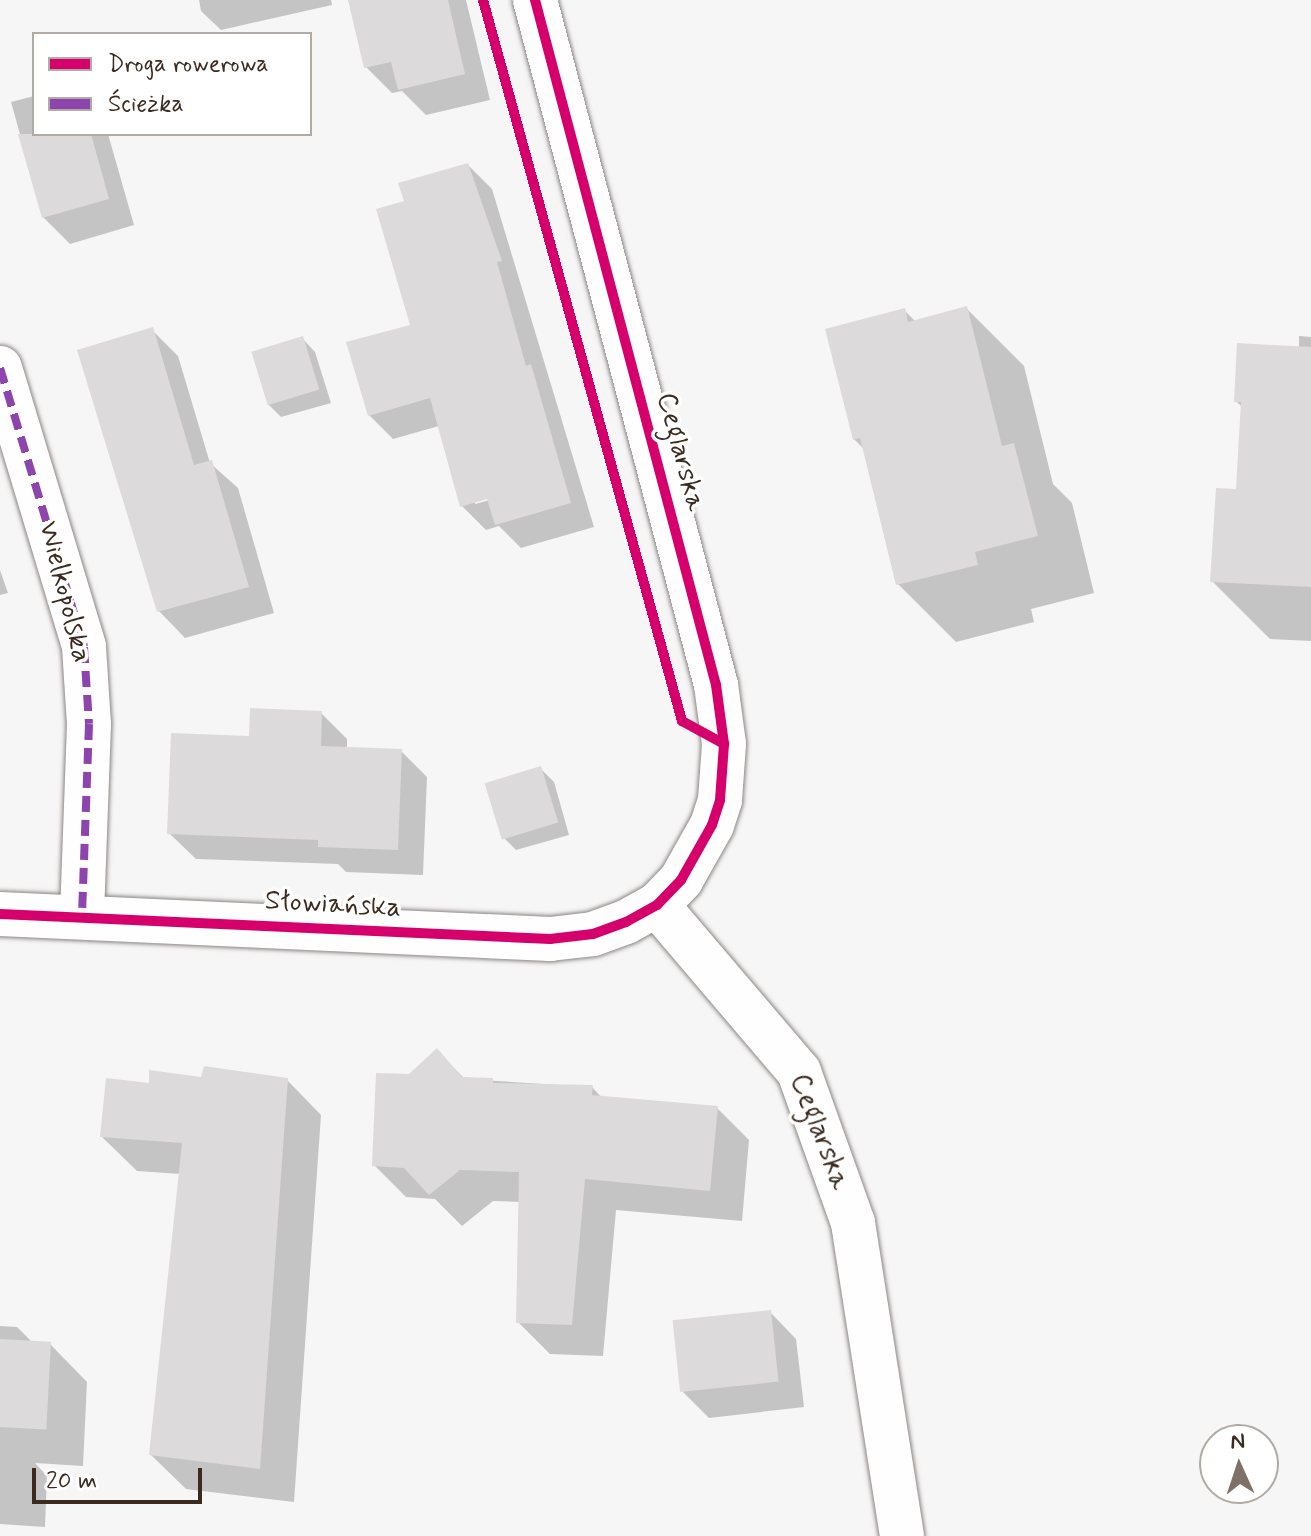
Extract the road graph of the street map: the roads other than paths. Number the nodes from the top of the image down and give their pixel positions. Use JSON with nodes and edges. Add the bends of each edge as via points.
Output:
{"nodes":[{"id":1,"x":535,"y":0,"type":"edge"},
{"id":2,"x":0,"y":368,"type":"edge"},
{"id":3,"x":657,"y":905,"type":"junction"},
{"id":4,"x":0,"y":914,"type":"edge"},
{"id":5,"x":82,"y":917,"type":"junction"},
{"id":6,"x":902,"y":1536,"type":"edge"}],
"edges":[{"from":1,"to":3,"type":"street","name":"Ceglarska","via":[[688,579],[722,730],[720,800],[712,825],[681,880]]},
{"from":2,"to":5,"type":"street","name":"Wielkopolska","via":[[84,647],[89,724]]},
{"from":3,"to":5,"type":"street","name":"Słowiańska","via":[[593,934],[550,939]]},
{"from":3,"to":6,"type":"street","name":"Ceglarska","via":[[804,1084],[853,1223]]},
{"from":4,"to":5,"type":"street","name":"Słowiańska"}]}
